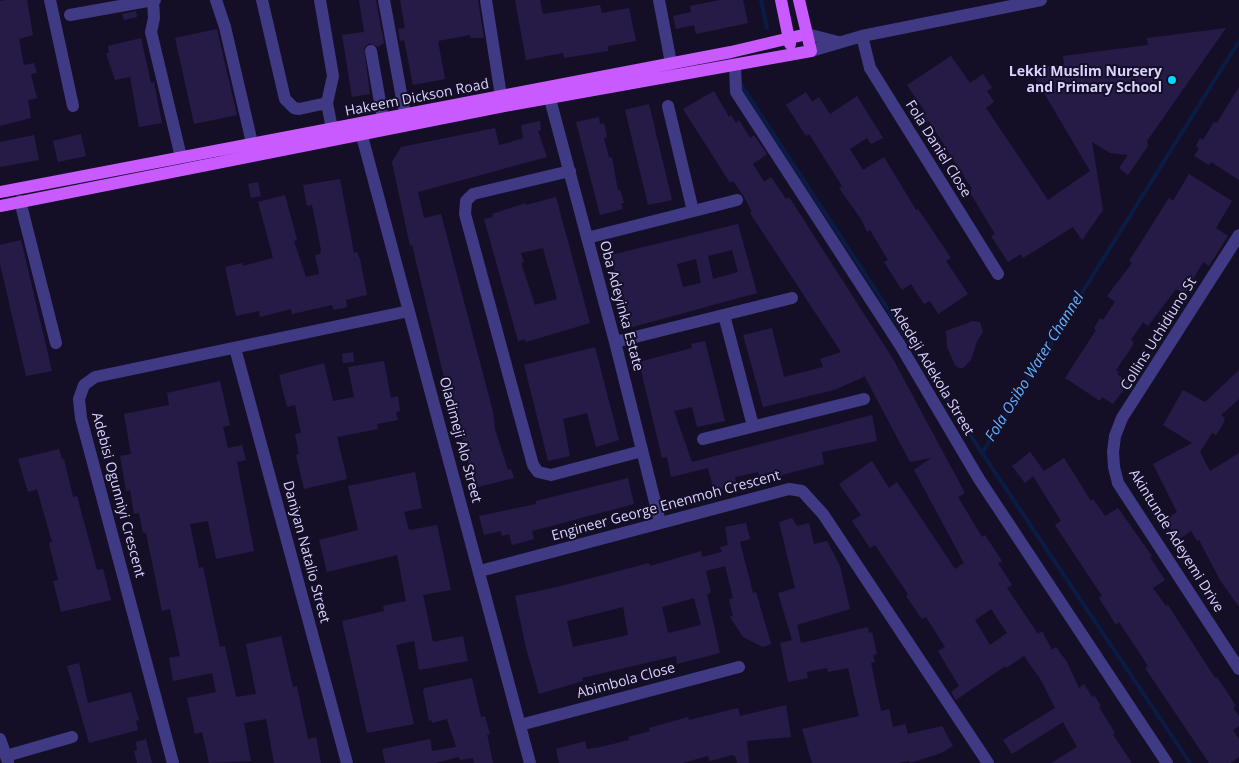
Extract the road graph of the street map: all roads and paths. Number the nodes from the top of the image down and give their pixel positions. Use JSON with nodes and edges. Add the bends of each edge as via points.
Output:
{"nodes":[{"id":1,"x":50,"y":0,"type":"edge"},
{"id":2,"x":154,"y":0,"type":"edge"},
{"id":3,"x":216,"y":0,"type":"edge"},
{"id":4,"x":262,"y":0,"type":"edge"},
{"id":5,"x":320,"y":0,"type":"edge"},
{"id":6,"x":384,"y":0,"type":"edge"},
{"id":7,"x":486,"y":0,"type":"edge"},
{"id":8,"x":659,"y":0,"type":"edge"},
{"id":9,"x":782,"y":0,"type":"edge"},
{"id":10,"x":799,"y":0,"type":"edge"},
{"id":11,"x":1041,"y":0,"type":"edge"},
{"id":12,"x":70,"y":15,"type":"dead end"},
{"id":13,"x":807,"y":34,"type":"junction"},
{"id":14,"x":862,"y":36,"type":"junction"},
{"id":15,"x":789,"y":38,"type":"junction"},
{"id":16,"x":838,"y":42,"type":"junction"},
{"id":17,"x":371,"y":51,"type":"dead end"},
{"id":18,"x":810,"y":51,"type":"junction"},
{"id":19,"x":792,"y":55,"type":"junction"},
{"id":20,"x":671,"y":63,"type":"junction"},
{"id":21,"x":735,"y":65,"type":"junction"},
{"id":22,"x":501,"y":96,"type":"junction"},
{"id":23,"x":550,"y":99,"type":"junction"},
{"id":24,"x":327,"y":103,"type":"junction"},
{"id":25,"x":73,"y":106,"type":"dead end"},
{"id":26,"x":668,"y":106,"type":"dead end"},
{"id":27,"x":405,"y":116,"type":"junction"},
{"id":28,"x":383,"y":119,"type":"junction"},
{"id":29,"x":332,"y":129,"type":"junction"},
{"id":30,"x":360,"y":129,"type":"junction"},
{"id":31,"x":252,"y":143,"type":"junction"},
{"id":32,"x":180,"y":157,"type":"junction"},
{"id":33,"x":570,"y":171,"type":"junction"},
{"id":34,"x":42,"y":190,"type":"junction"},
{"id":35,"x":0,"y":192,"type":"edge"},
{"id":36,"x":737,"y":200,"type":"dead end"},
{"id":37,"x":20,"y":201,"type":"junction"},
{"id":38,"x":0,"y":206,"type":"edge"},
{"id":39,"x":693,"y":211,"type":"junction"},
{"id":40,"x":1239,"y":235,"type":"edge"},
{"id":41,"x":587,"y":238,"type":"junction"},
{"id":42,"x":998,"y":274,"type":"dead end"},
{"id":43,"x":792,"y":298,"type":"dead end"},
{"id":44,"x":409,"y":311,"type":"junction"},
{"id":45,"x":724,"y":315,"type":"junction"},
{"id":46,"x":615,"y":342,"type":"junction"},
{"id":47,"x":56,"y":343,"type":"dead end"},
{"id":48,"x":235,"y":348,"type":"junction"},
{"id":49,"x":864,"y":399,"type":"dead end"},
{"id":50,"x":753,"y":426,"type":"junction"},
{"id":51,"x":703,"y":439,"type":"dead end"},
{"id":52,"x":642,"y":451,"type":"junction"},
{"id":53,"x":1112,"y":452,"type":"joint"},
{"id":54,"x":660,"y":522,"type":"junction"},
{"id":55,"x":480,"y":571,"type":"junction"},
{"id":56,"x":1239,"y":644,"type":"edge"},
{"id":57,"x":1227,"y":651,"type":"junction"},
{"id":58,"x":739,"y":667,"type":"dead end"},
{"id":59,"x":1239,"y":669,"type":"edge"},
{"id":60,"x":520,"y":724,"type":"junction"},
{"id":61,"x":72,"y":737,"type":"dead end"},
{"id":62,"x":0,"y":739,"type":"edge"},
{"id":63,"x":7,"y":760,"type":"edge"},
{"id":64,"x":173,"y":763,"type":"edge"},
{"id":65,"x":348,"y":763,"type":"edge"},
{"id":66,"x":530,"y":763,"type":"edge"},
{"id":67,"x":988,"y":763,"type":"edge"},
{"id":68,"x":1167,"y":763,"type":"edge"}],
"edges":[{"from":1,"to":25,"type":"street"},
{"from":2,"to":12,"type":"street"},
{"from":2,"to":32,"type":"street","via":[[152,32]]},
{"from":3,"to":31,"type":"street"},
{"from":4,"to":24,"type":"street","via":[[285,99],[294,108]]},
{"from":5,"to":24,"type":"street","via":[[333,76]]},
{"from":6,"to":27,"type":"street"},
{"from":7,"to":22,"type":"street"},
{"from":8,"to":20,"type":"street"},
{"from":9,"to":15,"type":"main road"},
{"from":10,"to":13,"type":"main road"},
{"from":11,"to":14,"type":"street","name":"Hakeem Dickson Road"},
{"from":13,"to":15,"type":"main road","name":"Hakeem Dickson Road"},
{"from":13,"to":16,"type":"street","name":"Hakeem Dickson Road"},
{"from":13,"to":18,"type":"main road"},
{"from":14,"to":16,"type":"street","name":"Hakeem Dickson Road"},
{"from":14,"to":42,"type":"street","name":"Fola Daniel Close","via":[[870,68]]},
{"from":15,"to":19,"type":"main road"},
{"from":15,"to":20,"type":"main road","name":"Hakeem Dickson Road"},
{"from":16,"to":18,"type":"street","name":"Hakeem Dickson Road"},
{"from":17,"to":28,"type":"street"},
{"from":18,"to":19,"type":"main road","name":"Hakeem Dickson Road"},
{"from":19,"to":21,"type":"main road","name":"Hakeem Dickson Road"},
{"from":20,"to":22,"type":"main road","name":"Hakeem Dickson Road"},
{"from":21,"to":23,"type":"main road","name":"Hakeem Dickson Road"},
{"from":21,"to":68,"type":"street","name":"Adedeji Adekola Street","via":[[736,92],[900,345],[980,479]]},
{"from":22,"to":27,"type":"main road","name":"Hakeem Dickson Road"},
{"from":23,"to":30,"type":"main road","name":"Hakeem Dickson Road"},
{"from":23,"to":33,"type":"street","name":"Oba Adeyinka Estate"},
{"from":24,"to":29,"type":"street"},
{"from":26,"to":39,"type":"street"},
{"from":27,"to":28,"type":"main road","name":"Hakeem Dickson Road"},
{"from":28,"to":30,"type":"main road","name":"Hakeem Dickson Road"},
{"from":29,"to":30,"type":"main road","name":"Hakeem Dickson Road"},
{"from":29,"to":31,"type":"main road","name":"Hakeem Dickson Road"},
{"from":30,"to":34,"type":"main road","name":"Hakeem Dickson Road"},
{"from":30,"to":44,"type":"street","name":"Oladimeji Alo Street"},
{"from":31,"to":32,"type":"main road","name":"Hakeem Dickson Road"},
{"from":32,"to":34,"type":"main road","name":"Hakeem Dickson Road"},
{"from":33,"to":41,"type":"street","name":"Oba Adeyinka Estate"},
{"from":33,"to":52,"type":"street","via":[[473,194],[466,201],[465,214],[533,465],[538,472],[551,475]]},
{"from":34,"to":35,"type":"main road","name":"Hakeem Dickson Road"},
{"from":34,"to":37,"type":"main road","name":"Hakeem Dickson Road"},
{"from":36,"to":39,"type":"street"},
{"from":37,"to":38,"type":"main road","name":"Hakeem Dickson Road"},
{"from":37,"to":47,"type":"street"},
{"from":39,"to":41,"type":"street"},
{"from":40,"to":53,"type":"street","name":"Collins Uchidiuno St","via":[[1122,418]]},
{"from":41,"to":46,"type":"street","name":"Oba Adeyinka Estate"},
{"from":43,"to":45,"type":"street"},
{"from":44,"to":48,"type":"street","name":"Adebisi Ogunniyi Crescent"},
{"from":44,"to":55,"type":"street","name":"Oladimeji Alo Street"},
{"from":45,"to":46,"type":"street"},
{"from":45,"to":50,"type":"street"},
{"from":46,"to":52,"type":"street","name":"Oba Adeyinka Estate"},
{"from":48,"to":64,"type":"street","name":"Adebisi Ogunniyi Crescent","via":[[95,377],[84,385],[79,399],[81,418]]},
{"from":48,"to":65,"type":"street","name":"Daniyan Natalio Street"},
{"from":49,"to":50,"type":"street"},
{"from":50,"to":51,"type":"street"},
{"from":52,"to":54,"type":"street","name":"Oba Adeyinka Estate"},
{"from":53,"to":57,"type":"street","name":"Akintunde Adeyemi Drive","via":[[1118,483]]},
{"from":54,"to":55,"type":"street","name":"Engineer George Enenmoh Crescent"},
{"from":54,"to":67,"type":"street","name":"Engineer George Enenmoh Crescent","via":[[789,489],[802,491],[823,514]]},
{"from":55,"to":60,"type":"street","name":"Oladimeji Alo Street"},
{"from":56,"to":57,"type":"street"},
{"from":57,"to":59,"type":"street","name":"Akintunde Adeyemi Drive"},
{"from":58,"to":60,"type":"street","name":"Abimbola Close"},
{"from":60,"to":66,"type":"street","name":"Oladimeji Alo Street"},
{"from":61,"to":63,"type":"street"},
{"from":62,"to":63,"type":"street"}]}
